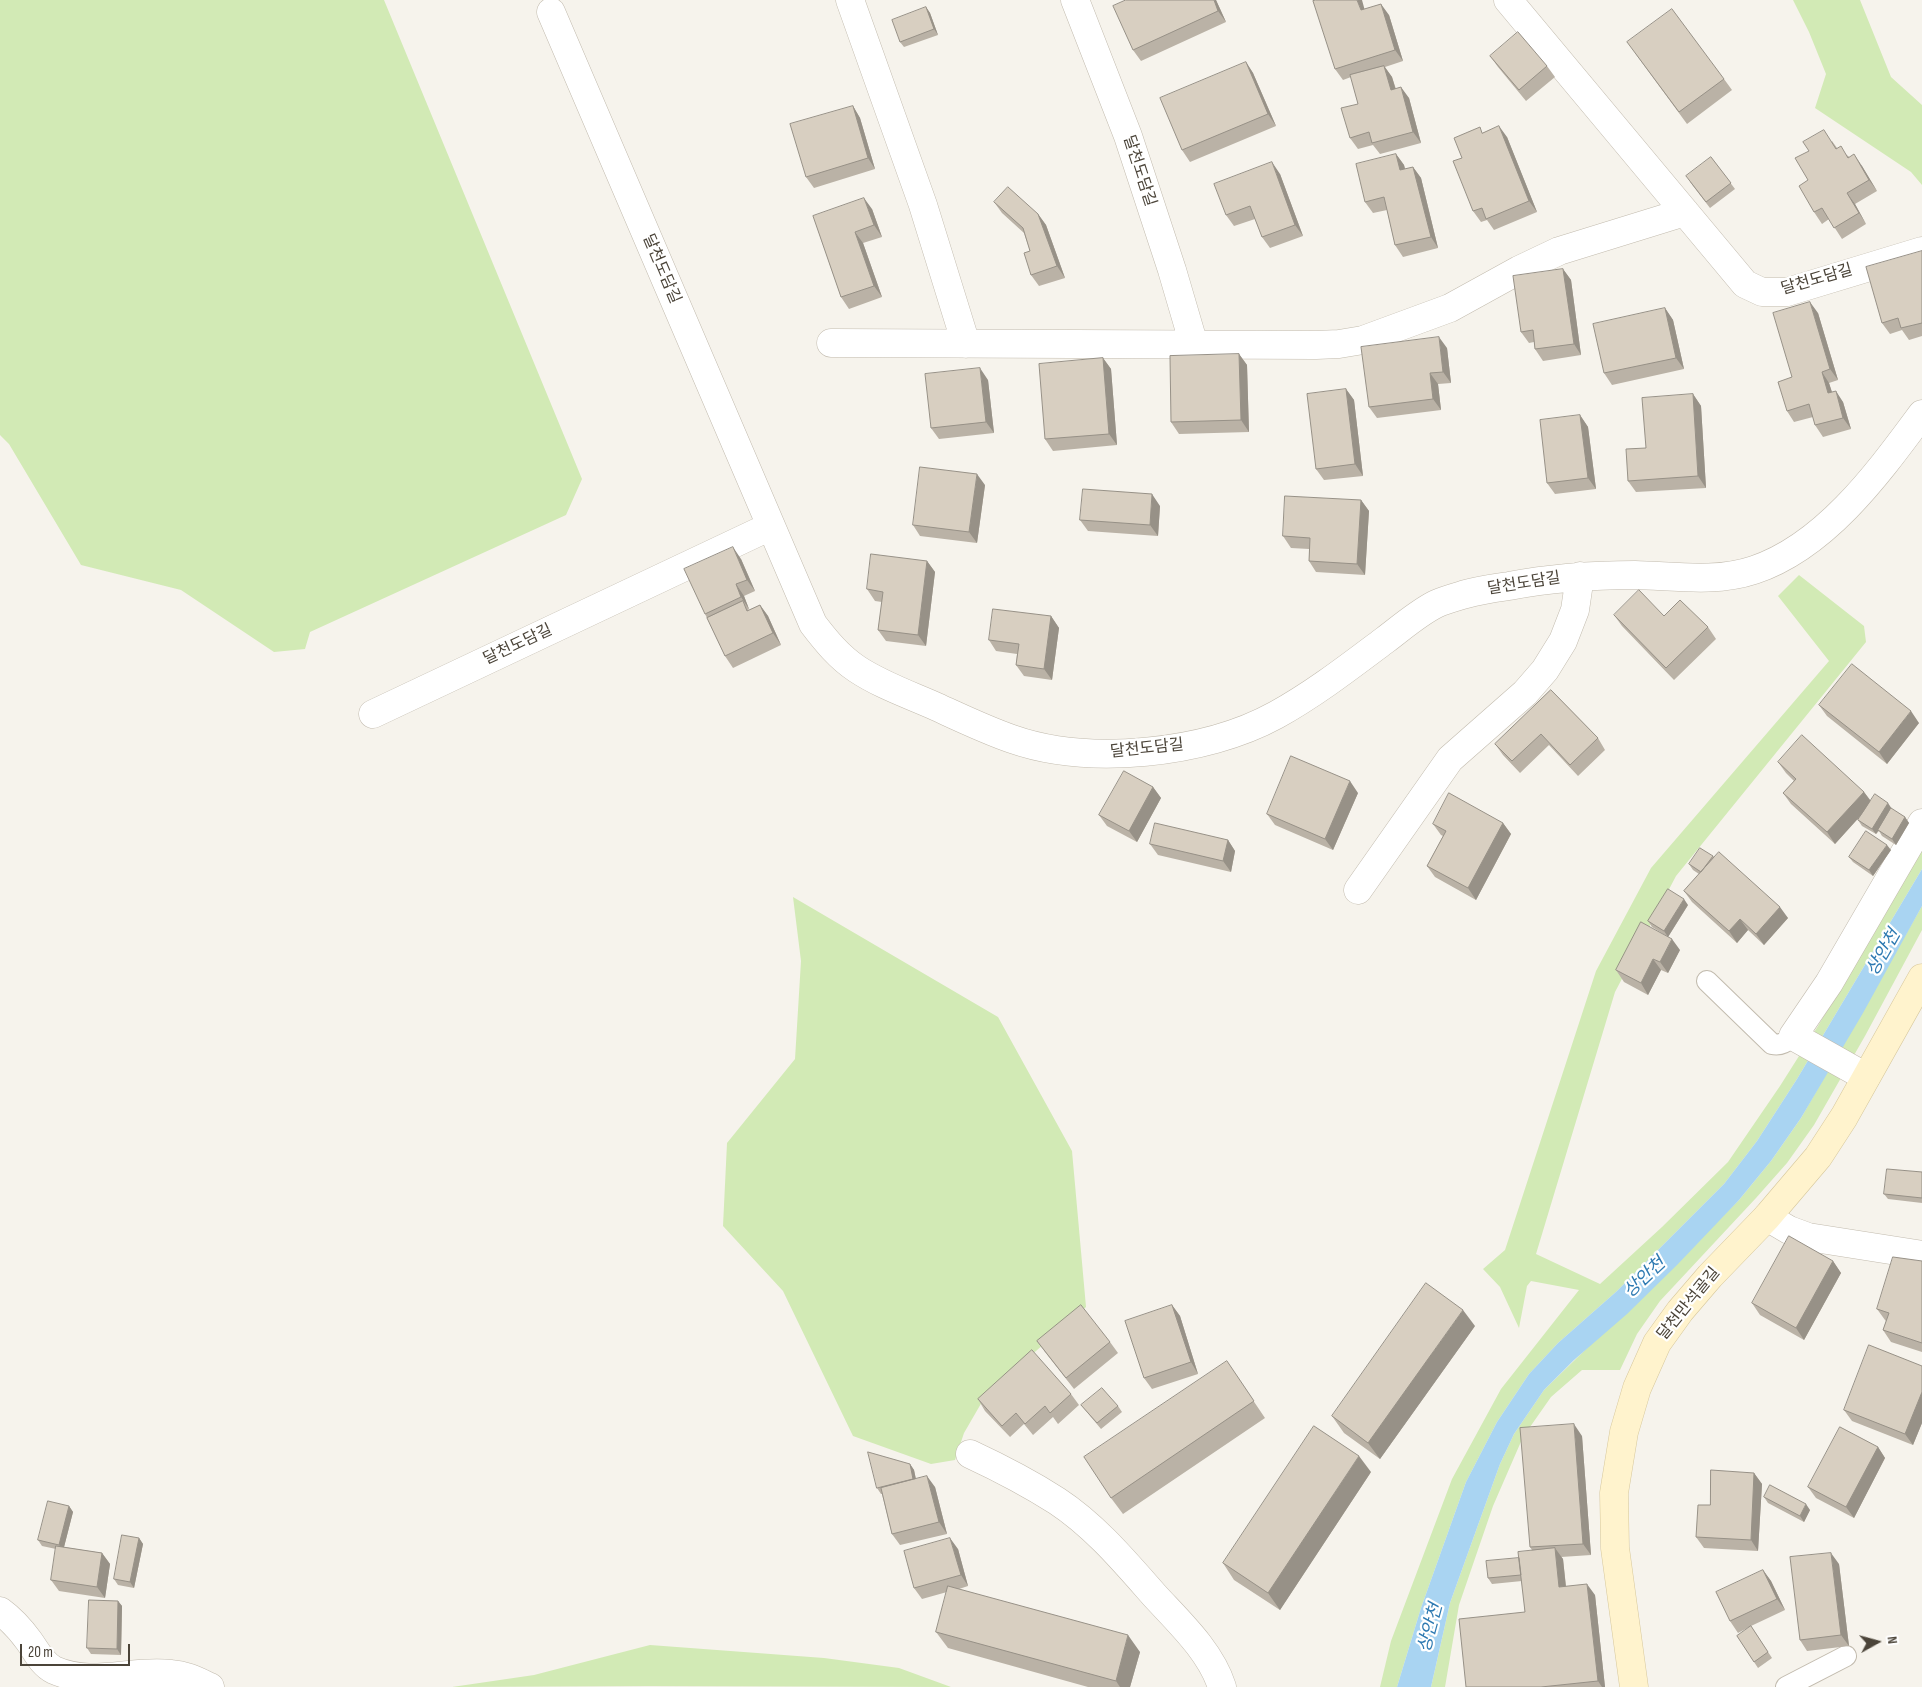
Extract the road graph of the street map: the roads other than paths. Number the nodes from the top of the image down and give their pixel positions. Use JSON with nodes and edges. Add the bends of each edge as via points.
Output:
{"nodes":[{"id":1,"x":850,"y":0,"type":"edge"},
{"id":2,"x":1075,"y":0,"type":"edge"},
{"id":3,"x":1508,"y":0,"type":"edge"},
{"id":4,"x":551,"y":12,"type":"dead end"},
{"id":5,"x":1685,"y":212,"type":"junction"},
{"id":6,"x":1922,"y":251,"type":"edge"},
{"id":7,"x":831,"y":343,"type":"dead end"},
{"id":8,"x":966,"y":344,"type":"junction"},
{"id":9,"x":1194,"y":345,"type":"junction"},
{"id":10,"x":1922,"y":414,"type":"edge"},
{"id":11,"x":771,"y":526,"type":"junction"},
{"id":12,"x":1580,"y":576,"type":"junction"},
{"id":13,"x":374,"y":714,"type":"dead end"},
{"id":14,"x":1922,"y":823,"type":"edge"},
{"id":15,"x":1358,"y":890,"type":"dead end"},
{"id":16,"x":1922,"y":978,"type":"edge"},
{"id":17,"x":1707,"y":981,"type":"dead end"},
{"id":18,"x":1793,"y":1036,"type":"junction"},
{"id":19,"x":1858,"y":1073,"type":"junction"},
{"id":20,"x":1767,"y":1217,"type":"junction"},
{"id":21,"x":1922,"y":1255,"type":"edge"},
{"id":22,"x":970,"y":1454,"type":"dead end"},
{"id":23,"x":0,"y":1611,"type":"edge"},
{"id":24,"x":1846,"y":1656,"type":"dead end"},
{"id":25,"x":210,"y":1687,"type":"edge"},
{"id":26,"x":1222,"y":1687,"type":"edge"},
{"id":27,"x":1634,"y":1687,"type":"edge"},
{"id":28,"x":1786,"y":1687,"type":"edge"}],
"edges":[{"from":1,"to":8,"type":"street","via":[[923,205]]},
{"from":2,"to":9,"type":"street","name":"달천도담길","via":[[1128,136]]},
{"from":3,"to":5,"type":"street","name":"달천도담길"},
{"from":4,"to":11,"type":"street","name":"달천도담길"},
{"from":5,"to":6,"type":"street","name":"달천도담길","via":[[1745,284],[1762,292],[1787,292]]},
{"from":5,"to":9,"type":"street","via":[[1559,252],[1450,308],[1363,340],[1316,345]]},
{"from":7,"to":8,"type":"street"},
{"from":8,"to":9,"type":"street"},
{"from":10,"to":12,"type":"street","name":"달천도담길","via":[[1880,471],[1841,511],[1810,539],[1782,557],[1754,570],[1727,576]]},
{"from":11,"to":12,"type":"street","name":"달천도담길","via":[[813,624],[830,646],[856,668],[886,685],[1014,740],[1071,752],[1120,754],[1166,750],[1222,737],[1274,716],[1328,683],[1437,604],[1472,592]]},
{"from":11,"to":13,"type":"street","name":"달천도담길"},
{"from":12,"to":15,"type":"street","name":"달천도담길","via":[[1576,610],[1563,641],[1545,670],[1525,693],[1450,759]]},
{"from":14,"to":18,"type":"street","via":[[1829,983]]},
{"from":16,"to":19,"type":"street","name":"달천만석골길"},
{"from":17,"to":18,"type":"lane","via":[[1772,1044],[1784,1043]]},
{"from":18,"to":19,"type":"street"},
{"from":19,"to":20,"type":"street","name":"달천만석골길","via":[[1844,1117],[1818,1157]]},
{"from":20,"to":21,"type":"street","via":[[1808,1237]]},
{"from":20,"to":27,"type":"street","name":"달천만석골길","via":[[1710,1276],[1657,1343],[1637,1388],[1626,1424],[1614,1493],[1615,1548]]},
{"from":22,"to":26,"type":"street","via":[[1018,1477],[1059,1502],[1098,1534],[1191,1636],[1210,1661]]},
{"from":23,"to":25,"type":"street","via":[[53,1670],[91,1680],[169,1674],[188,1677]]},
{"from":24,"to":28,"type":"lane"}]}
